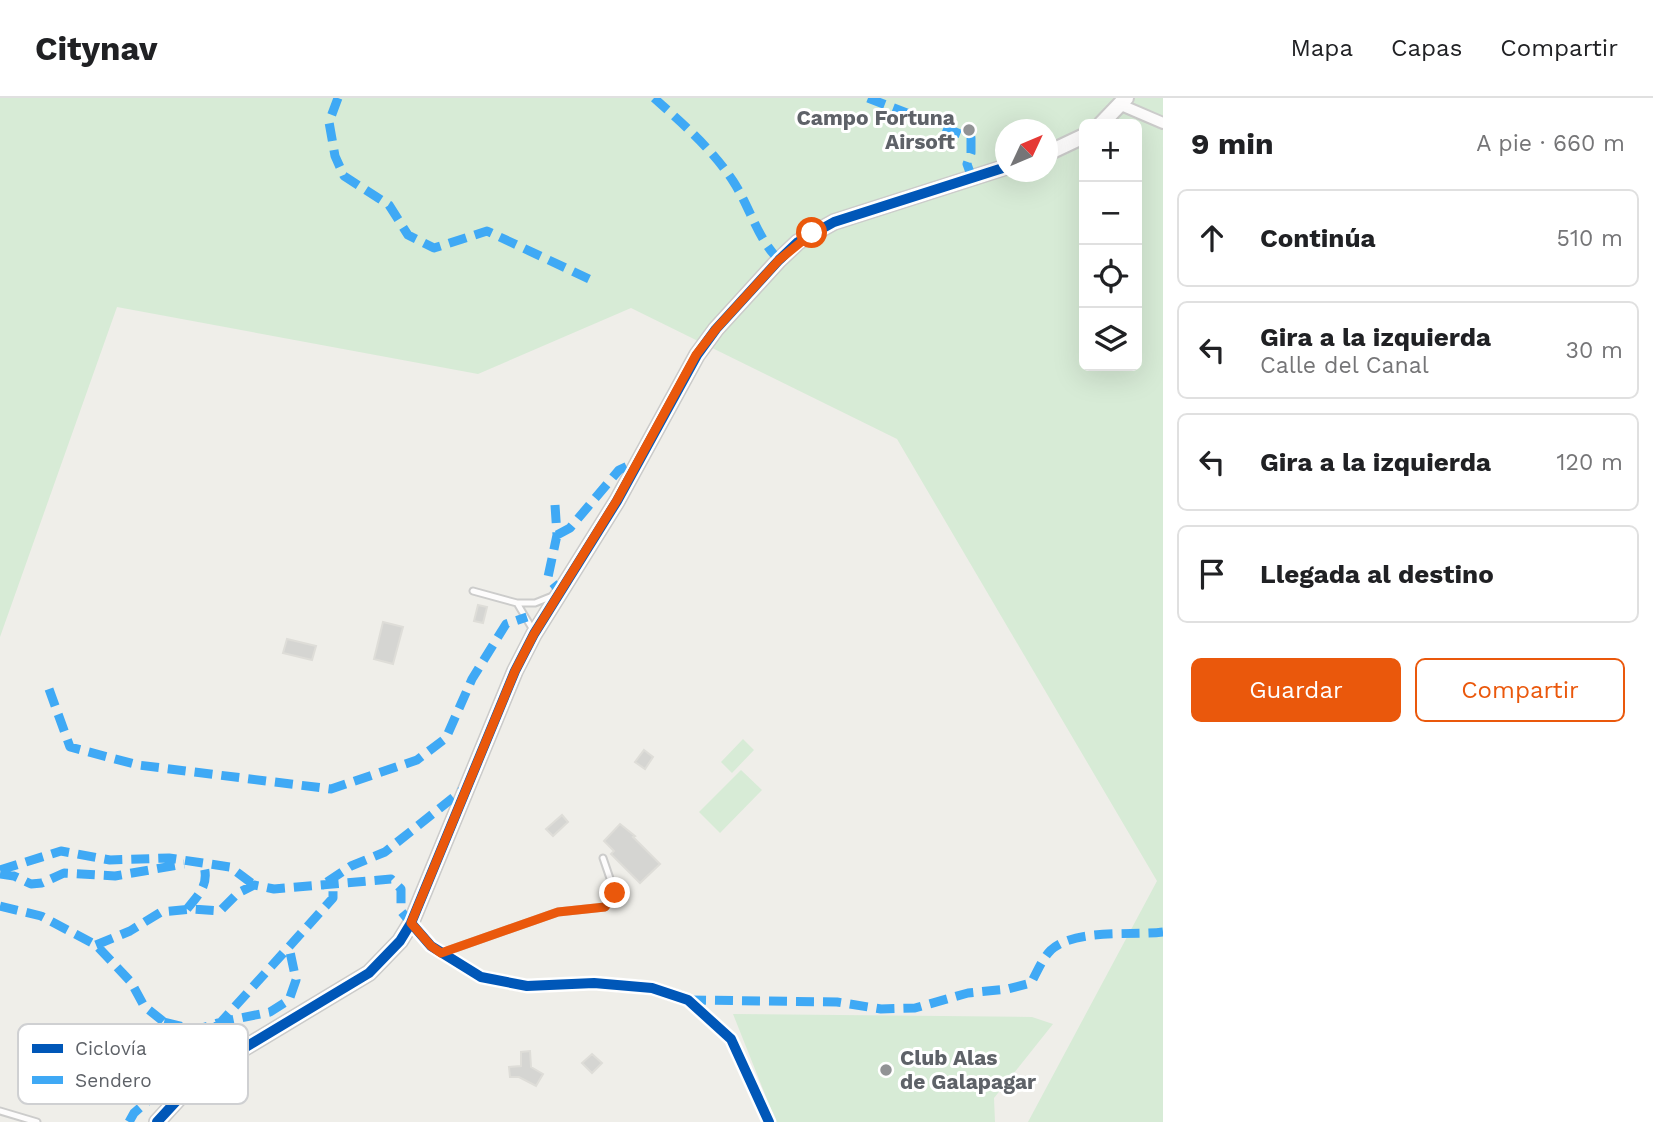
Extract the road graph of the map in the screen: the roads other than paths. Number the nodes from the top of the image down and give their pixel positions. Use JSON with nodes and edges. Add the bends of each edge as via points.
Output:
{"nodes":[{"id":1,"x":1124,"y":102,"type":"edge"},
{"id":2,"x":1106,"y":119,"type":"edge"},
{"id":3,"x":1163,"y":123,"type":"edge"},
{"id":4,"x":1079,"y":138,"type":"edge"},
{"id":5,"x":1058,"y":148,"type":"edge"},
{"id":6,"x":995,"y":171,"type":"edge"},
{"id":7,"x":472,"y":591,"type":"dead end"},
{"id":8,"x":561,"y":593,"type":"junction"},
{"id":9,"x":517,"y":603,"type":"junction"},
{"id":10,"x":534,"y":634,"type":"junction"},
{"id":11,"x":603,"y":858,"type":"dead end"},
{"id":12,"x":411,"y":923,"type":"junction"},
{"id":13,"x":441,"y":953,"type":"junction"},
{"id":14,"x":248,"y":1047,"type":"edge"},
{"id":15,"x":174,"y":1104,"type":"edge"},
{"id":16,"x":0,"y":1111,"type":"edge"},
{"id":17,"x":37,"y":1122,"type":"edge"},
{"id":18,"x":157,"y":1122,"type":"edge"},
{"id":19,"x":769,"y":1122,"type":"edge"}],
"edges":[{"from":1,"to":2,"type":"street"},
{"from":1,"to":3,"type":"street"},
{"from":4,"to":5,"type":"street"},
{"from":6,"to":8,"type":"street","via":[[834,222],[798,242],[779,260],[696,355]]},
{"from":7,"to":9,"type":"lane"},
{"from":8,"to":9,"type":"lane","via":[[535,603]]},
{"from":8,"to":10,"type":"street"},
{"from":9,"to":10,"type":"lane"},
{"from":10,"to":12,"type":"street"},
{"from":11,"to":13,"type":"lane","via":[[615,893],[605,907],[558,912]]},
{"from":12,"to":13,"type":"street"},
{"from":12,"to":14,"type":"street","via":[[369,973]]},
{"from":13,"to":19,"type":"street","via":[[481,977],[527,986],[594,983],[652,988],[688,1000],[731,1039]]},
{"from":15,"to":18,"type":"street"},
{"from":16,"to":17,"type":"lane"}]}
